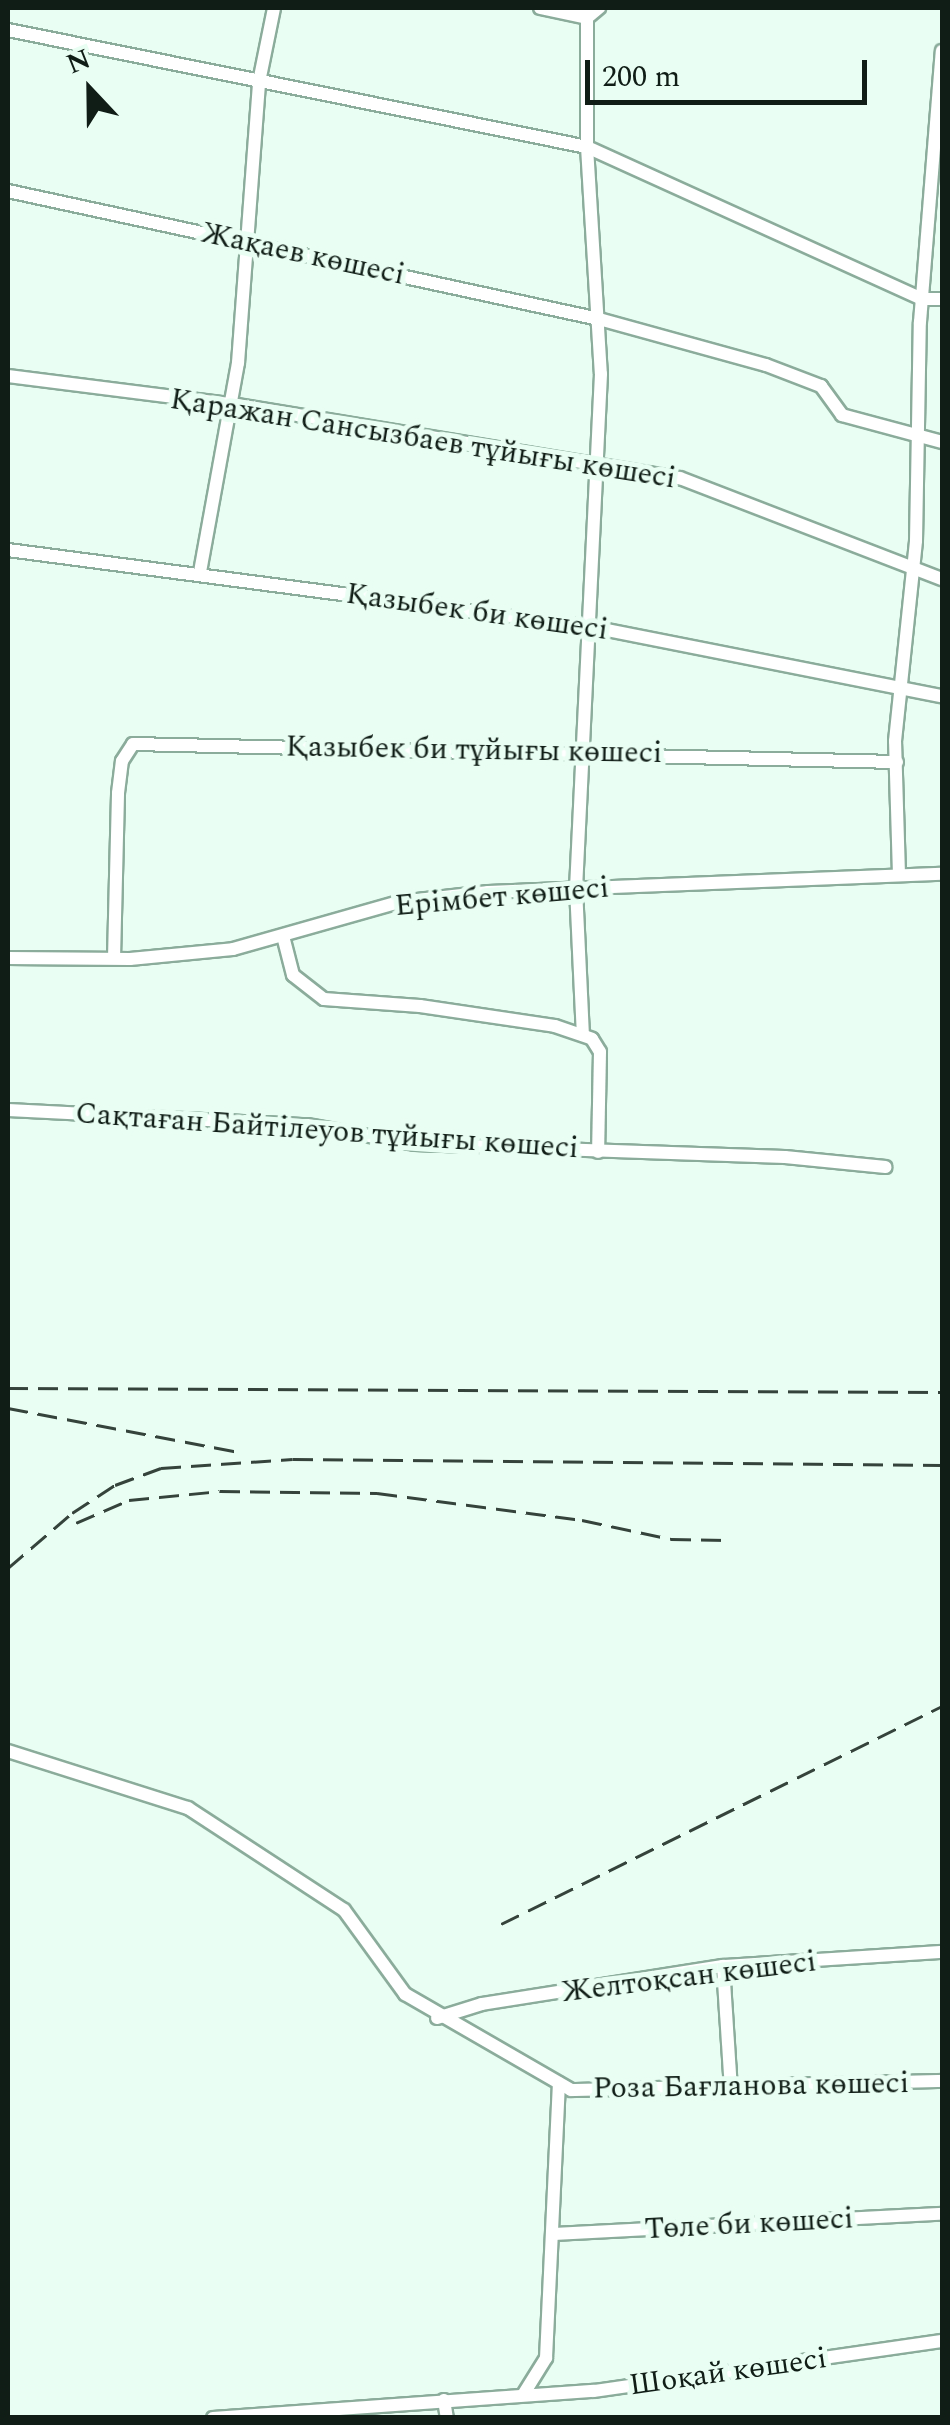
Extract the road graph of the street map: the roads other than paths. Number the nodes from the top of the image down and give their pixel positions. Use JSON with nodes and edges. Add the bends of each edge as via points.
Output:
{"nodes":[{"id":1,"x":274,"y":8,"type":"edge"},
{"id":2,"x":540,"y":8,"type":"edge"},
{"id":3,"x":599,"y":8,"type":"edge"},
{"id":4,"x":583,"y":13,"type":"edge"},
{"id":5,"x":8,"y":30,"type":"edge"},
{"id":6,"x":942,"y":51,"type":"edge"},
{"id":7,"x":259,"y":82,"type":"junction"},
{"id":8,"x":586,"y":147,"type":"junction"},
{"id":9,"x":8,"y":191,"type":"edge"},
{"id":10,"x":247,"y":242,"type":"junction"},
{"id":11,"x":922,"y":299,"type":"junction"},
{"id":12,"x":942,"y":299,"type":"edge"},
{"id":13,"x":599,"y":319,"type":"junction"},
{"id":14,"x":8,"y":376,"type":"edge"},
{"id":15,"x":232,"y":404,"type":"junction"},
{"id":16,"x":918,"y":438,"type":"junction"},
{"id":17,"x":942,"y":442,"type":"edge"},
{"id":18,"x":595,"y":467,"type":"junction"},
{"id":19,"x":8,"y":550,"type":"edge"},
{"id":20,"x":912,"y":571,"type":"junction"},
{"id":21,"x":200,"y":572,"type":"junction"},
{"id":22,"x":942,"y":579,"type":"edge"},
{"id":23,"x":592,"y":627,"type":"junction"},
{"id":24,"x":900,"y":688,"type":"junction"},
{"id":25,"x":942,"y":696,"type":"edge"},
{"id":26,"x":588,"y":750,"type":"junction"},
{"id":27,"x":896,"y":762,"type":"junction"},
{"id":28,"x":942,"y":874,"type":"edge"},
{"id":29,"x":899,"y":875,"type":"junction"},
{"id":30,"x":576,"y":888,"type":"junction"},
{"id":31,"x":283,"y":936,"type":"junction"},
{"id":32,"x":8,"y":958,"type":"edge"},
{"id":33,"x":114,"y":958,"type":"junction"},
{"id":34,"x":583,"y":1034,"type":"junction"},
{"id":35,"x":8,"y":1110,"type":"edge"},
{"id":36,"x":598,"y":1152,"type":"junction"},
{"id":37,"x":886,"y":1168,"type":"dead end"},
{"id":38,"x":8,"y":1751,"type":"edge"},
{"id":39,"x":942,"y":1952,"type":"edge"},
{"id":40,"x":724,"y":1966,"type":"junction"},
{"id":41,"x":438,"y":2018,"type":"junction"},
{"id":42,"x":942,"y":2082,"type":"edge"},
{"id":43,"x":559,"y":2083,"type":"junction"},
{"id":44,"x":731,"y":2089,"type":"junction"},
{"id":45,"x":942,"y":2214,"type":"edge"},
{"id":46,"x":555,"y":2234,"type":"junction"},
{"id":47,"x":942,"y":2341,"type":"edge"},
{"id":48,"x":523,"y":2395,"type":"junction"},
{"id":49,"x":444,"y":2400,"type":"junction"},
{"id":50,"x":213,"y":2416,"type":"edge"},
{"id":51,"x":447,"y":2418,"type":"edge"}],
"edges":[{"from":1,"to":7,"type":"street"},
{"from":2,"to":4,"type":"street"},
{"from":3,"to":4,"type":"street"},
{"from":4,"to":8,"type":"street"},
{"from":5,"to":7,"type":"street"},
{"from":6,"to":11,"type":"street"},
{"from":7,"to":8,"type":"street"},
{"from":7,"to":10,"type":"street"},
{"from":8,"to":11,"type":"street"},
{"from":8,"to":13,"type":"street"},
{"from":9,"to":10,"type":"street","name":"Жақаев көшесі"},
{"from":10,"to":13,"type":"street","name":"Жақаев көшесі"},
{"from":10,"to":15,"type":"street"},
{"from":11,"to":12,"type":"street"},
{"from":11,"to":16,"type":"street"},
{"from":13,"to":16,"type":"street","name":"Жақаев көшесі","via":[[766,365],[820,386],[842,415]]},
{"from":13,"to":18,"type":"street"},
{"from":14,"to":15,"type":"street","name":"Қаражан Сансызбаев тұйығы көшесі"},
{"from":15,"to":18,"type":"street","name":"Қаражан Сансызбаев тұйығы көшесі"},
{"from":15,"to":21,"type":"street"},
{"from":16,"to":17,"type":"street","name":"Жақаев көшесі"},
{"from":16,"to":20,"type":"street"},
{"from":18,"to":20,"type":"street","name":"Қаражан Сансызбаев тұйығы көшесі","via":[[680,478]]},
{"from":18,"to":23,"type":"street"},
{"from":19,"to":21,"type":"street","name":"Қазыбек би көшесі"},
{"from":20,"to":22,"type":"street","name":"Қаражан Сансызбаев тұйығы көшесі"},
{"from":20,"to":24,"type":"street"},
{"from":21,"to":23,"type":"street","name":"Қазыбек би көшесі"},
{"from":23,"to":24,"type":"street","name":"Қазыбек би көшесі"},
{"from":23,"to":26,"type":"street"},
{"from":24,"to":25,"type":"street","name":"Қазыбек би көшесі"},
{"from":24,"to":27,"type":"street"},
{"from":26,"to":27,"type":"street","name":"Қазыбек би тұйығы көшесі"},
{"from":26,"to":30,"type":"street"},
{"from":26,"to":33,"type":"street","name":"Қазыбек би тұйығы көшесі","via":[[133,744],[122,762]]},
{"from":27,"to":29,"type":"street"},
{"from":28,"to":29,"type":"street","name":"Ерімбет көшесі"},
{"from":29,"to":30,"type":"street","name":"Ерімбет көшесі"},
{"from":30,"to":31,"type":"street","name":"Ерімбет көшесі","via":[[398,902]]},
{"from":30,"to":34,"type":"street"},
{"from":31,"to":33,"type":"street","name":"Ерімбет көшесі","via":[[233,950]]},
{"from":31,"to":34,"type":"street","via":[[293,975],[324,998],[420,1006]]},
{"from":32,"to":33,"type":"street","name":"Ерімбет көшесі"},
{"from":34,"to":36,"type":"street","via":[[600,1052]]},
{"from":35,"to":36,"type":"street","name":"Сақтаған Байтілеуов тұйығы көшесі","via":[[306,1125],[415,1144]]},
{"from":36,"to":37,"type":"street","name":"Сақтаған Байтілеуов тұйығы көшесі","via":[[785,1156]]},
{"from":38,"to":41,"type":"street","name":"Роза Бағланова көшесі","via":[[188,1808],[289,1870],[344,1910],[405,1994]]},
{"from":39,"to":40,"type":"street","name":"Желтоқсан көшесі"},
{"from":40,"to":41,"type":"street","name":"Желтоқсан көшесі","via":[[482,2004]]},
{"from":40,"to":44,"type":"street"},
{"from":41,"to":43,"type":"street","name":"Роза Бағланова көшесі"},
{"from":42,"to":44,"type":"street","name":"Роза Бағланова көшесі"},
{"from":43,"to":44,"type":"street","name":"Роза Бағланова көшесі","via":[[604,2094]]},
{"from":43,"to":46,"type":"street"},
{"from":45,"to":46,"type":"street","name":"Төле би көшесі"},
{"from":46,"to":48,"type":"street","via":[[546,2358]]},
{"from":47,"to":48,"type":"street","name":"Шоқай көшесі","via":[[594,2392]]},
{"from":48,"to":49,"type":"street","name":"Шоқай көшесі"},
{"from":49,"to":50,"type":"street","name":"Шоқай көшесі"},
{"from":49,"to":51,"type":"street"}]}
